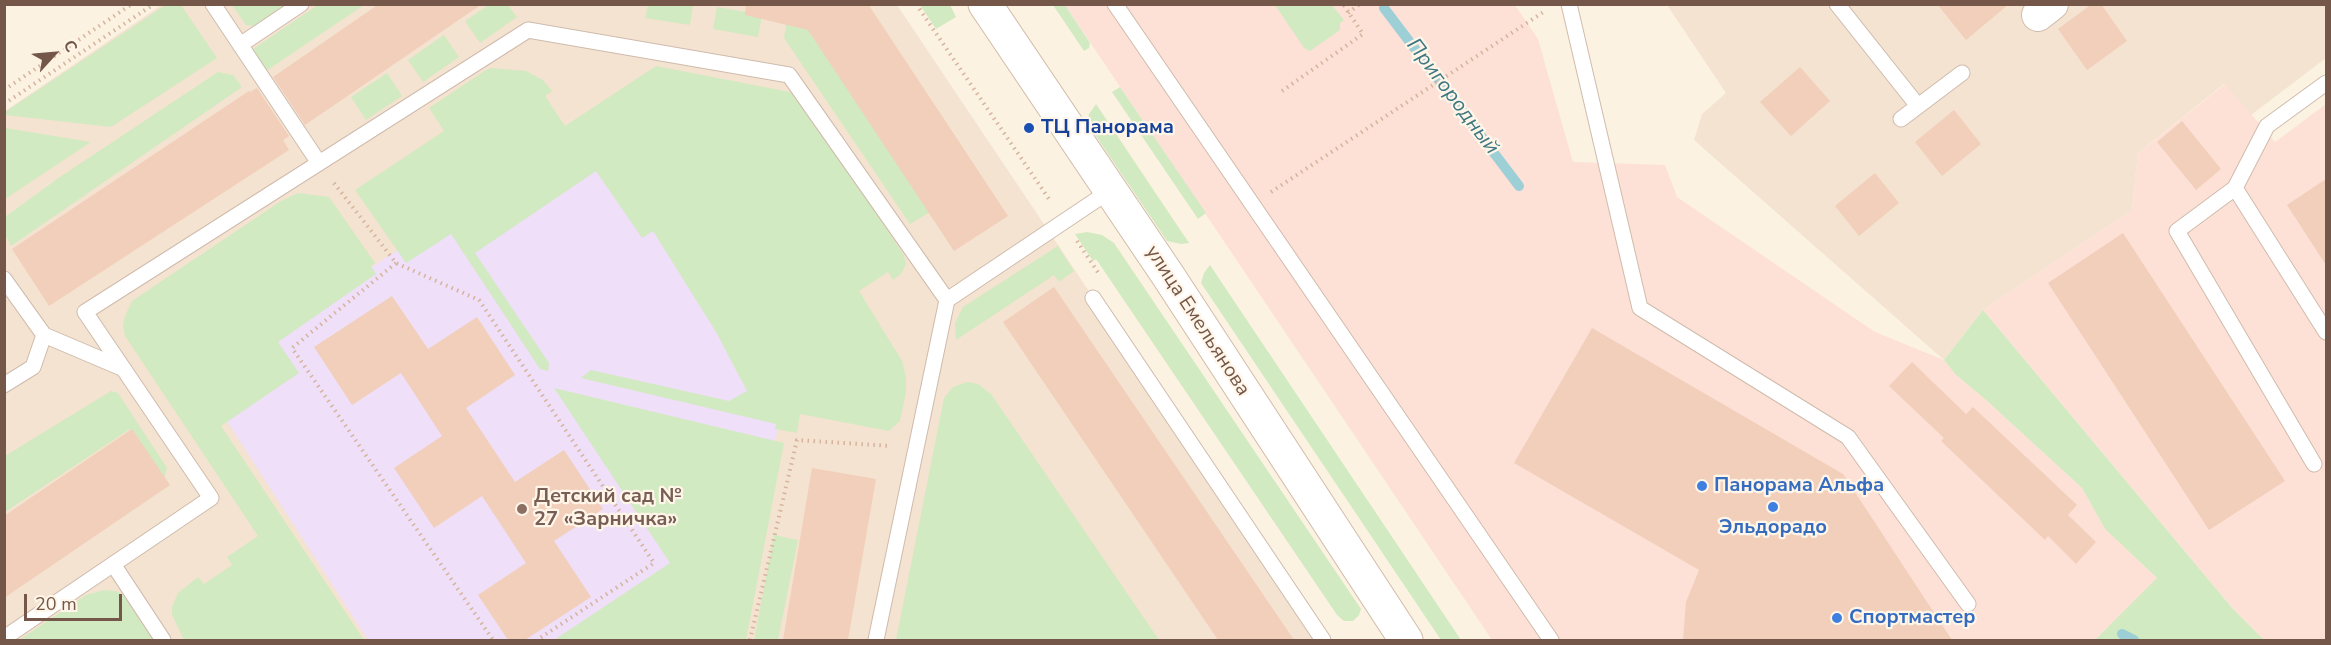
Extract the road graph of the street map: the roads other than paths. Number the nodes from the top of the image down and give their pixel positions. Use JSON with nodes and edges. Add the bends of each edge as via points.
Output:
{"nodes":[{"id":1,"x":213,"y":4,"type":"edge"},
{"id":2,"x":301,"y":4,"type":"edge"},
{"id":3,"x":986,"y":4,"type":"edge"},
{"id":4,"x":1115,"y":4,"type":"edge"},
{"id":5,"x":1569,"y":4,"type":"edge"},
{"id":6,"x":1837,"y":4,"type":"edge"},
{"id":7,"x":240,"y":45,"type":"junction"},
{"id":8,"x":1962,"y":74,"type":"dead end"},
{"id":9,"x":2326,"y":83,"type":"edge"},
{"id":10,"x":1917,"y":106,"type":"junction"},
{"id":11,"x":1901,"y":119,"type":"dead end"},
{"id":12,"x":319,"y":163,"type":"junction"},
{"id":13,"x":2235,"y":188,"type":"junction"},
{"id":14,"x":1111,"y":190,"type":"junction"},
{"id":15,"x":4,"y":279,"type":"edge"},
{"id":16,"x":1093,"y":298,"type":"dead end"},
{"id":17,"x":947,"y":300,"type":"junction"},
{"id":18,"x":2326,"y":332,"type":"edge"},
{"id":19,"x":44,"y":335,"type":"junction"},
{"id":20,"x":124,"y":369,"type":"junction"},
{"id":21,"x":4,"y":385,"type":"edge"},
{"id":22,"x":2314,"y":464,"type":"dead end"},
{"id":23,"x":113,"y":564,"type":"junction"},
{"id":24,"x":1968,"y":604,"type":"dead end"},
{"id":25,"x":4,"y":638,"type":"edge"},
{"id":26,"x":163,"y":640,"type":"edge"},
{"id":27,"x":876,"y":640,"type":"edge"},
{"id":28,"x":1323,"y":640,"type":"edge"},
{"id":29,"x":1406,"y":640,"type":"edge"},
{"id":30,"x":1551,"y":640,"type":"edge"}],
"edges":[{"from":1,"to":7,"type":"lane"},
{"from":2,"to":7,"type":"lane"},
{"from":3,"to":14,"type":"main road","name":"улица Емельянова"},
{"from":4,"to":30,"type":"lane"},
{"from":5,"to":24,"type":"lane","via":[[1640,308],[1848,437]]},
{"from":6,"to":10,"type":"lane"},
{"from":7,"to":12,"type":"lane"},
{"from":8,"to":10,"type":"lane"},
{"from":9,"to":13,"type":"lane","via":[[2267,126]]},
{"from":10,"to":11,"type":"lane"},
{"from":12,"to":17,"type":"lane","via":[[528,30],[789,75]]},
{"from":12,"to":20,"type":"lane","via":[[86,312]]},
{"from":13,"to":18,"type":"lane"},
{"from":13,"to":22,"type":"lane","via":[[2177,231]]},
{"from":14,"to":17,"type":"lane"},
{"from":14,"to":29,"type":"main road","name":"улица Емельянова"},
{"from":15,"to":19,"type":"lane"},
{"from":16,"to":28,"type":"lane"},
{"from":17,"to":27,"type":"lane"},
{"from":19,"to":20,"type":"lane"},
{"from":19,"to":21,"type":"lane","via":[[33,367]]},
{"from":20,"to":23,"type":"lane","via":[[211,498]]},
{"from":23,"to":25,"type":"lane"},
{"from":23,"to":26,"type":"lane"}]}
